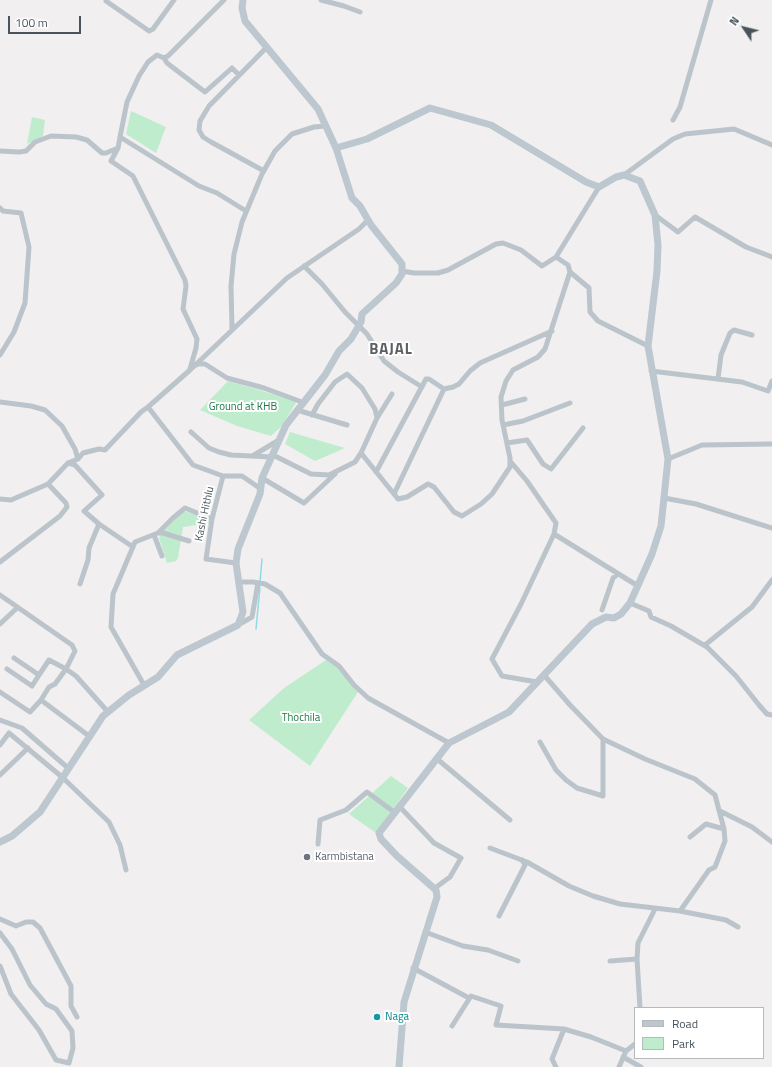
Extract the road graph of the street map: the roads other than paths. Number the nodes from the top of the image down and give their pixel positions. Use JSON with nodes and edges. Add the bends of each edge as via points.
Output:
{"nodes":[{"id":1,"x":174,"y":0,"type":"edge"},
{"id":2,"x":224,"y":0,"type":"edge"},
{"id":3,"x":243,"y":0,"type":"edge"},
{"id":4,"x":321,"y":0,"type":"edge"},
{"id":5,"x":711,"y":0,"type":"edge"},
{"id":6,"x":106,"y":1,"type":"dead end"},
{"id":7,"x":360,"y":12,"type":"dead end"},
{"id":8,"x":267,"y":47,"type":"junction"},
{"id":9,"x":164,"y":58,"type":"junction"},
{"id":10,"x":239,"y":75,"type":"junction"},
{"id":11,"x":673,"y":120,"type":"dead end"},
{"id":12,"x":325,"y":126,"type":"junction"},
{"id":13,"x":120,"y":137,"type":"junction"},
{"id":14,"x":772,"y":145,"type":"edge"},
{"id":15,"x":118,"y":148,"type":"junction"},
{"id":16,"x":336,"y":148,"type":"junction"},
{"id":17,"x":0,"y":151,"type":"edge"},
{"id":18,"x":264,"y":171,"type":"junction"},
{"id":19,"x":624,"y":175,"type":"junction"},
{"id":20,"x":599,"y":187,"type":"junction"},
{"id":21,"x":0,"y":208,"type":"edge"},
{"id":22,"x":246,"y":211,"type":"junction"},
{"id":23,"x":655,"y":215,"type":"junction"},
{"id":24,"x":368,"y":220,"type":"junction"},
{"id":25,"x":556,"y":257,"type":"junction"},
{"id":26,"x":772,"y":258,"type":"edge"},
{"id":27,"x":304,"y":266,"type":"junction"},
{"id":28,"x":402,"y":270,"type":"junction"},
{"id":29,"x":570,"y":272,"type":"junction"},
{"id":30,"x":359,"y":325,"type":"junction"},
{"id":31,"x":232,"y":329,"type":"junction"},
{"id":32,"x":552,"y":331,"type":"junction"},
{"id":33,"x":752,"y":335,"type":"dead end"},
{"id":34,"x":648,"y":346,"type":"junction"},
{"id":35,"x":196,"y":348,"type":"junction"},
{"id":36,"x":0,"y":355,"type":"edge"},
{"id":37,"x":198,"y":361,"type":"junction"},
{"id":38,"x":190,"y":370,"type":"junction"},
{"id":39,"x":651,"y":371,"type":"junction"},
{"id":40,"x":718,"y":379,"type":"junction"},
{"id":41,"x":772,"y":381,"type":"edge"},
{"id":42,"x":422,"y":387,"type":"junction"},
{"id":43,"x":444,"y":389,"type":"junction"},
{"id":44,"x":392,"y":394,"type":"dead end"},
{"id":45,"x":525,"y":399,"type":"dead end"},
{"id":46,"x":0,"y":402,"type":"edge"},
{"id":47,"x":302,"y":402,"type":"junction"},
{"id":48,"x":570,"y":402,"type":"dead end"},
{"id":49,"x":502,"y":405,"type":"junction"},
{"id":50,"x":148,"y":407,"type":"junction"},
{"id":51,"x":297,"y":410,"type":"junction"},
{"id":52,"x":312,"y":415,"type":"junction"},
{"id":53,"x":377,"y":418,"type":"junction"},
{"id":54,"x":347,"y":425,"type":"dead end"},
{"id":55,"x":503,"y":425,"type":"junction"},
{"id":56,"x":583,"y":428,"type":"dead end"},
{"id":57,"x":191,"y":432,"type":"dead end"},
{"id":58,"x":280,"y":440,"type":"junction"},
{"id":59,"x":507,"y":443,"type":"junction"},
{"id":60,"x":772,"y":444,"type":"edge"},
{"id":61,"x":362,"y":454,"type":"junction"},
{"id":62,"x":254,"y":455,"type":"junction"},
{"id":63,"x":272,"y":456,"type":"junction"},
{"id":64,"x":78,"y":459,"type":"junction"},
{"id":65,"x":668,"y":459,"type":"junction"},
{"id":66,"x":510,"y":461,"type":"junction"},
{"id":67,"x":68,"y":463,"type":"junction"},
{"id":68,"x":341,"y":469,"type":"junction"},
{"id":69,"x":376,"y":472,"type":"junction"},
{"id":70,"x":223,"y":476,"type":"junction"},
{"id":71,"x":262,"y":478,"type":"junction"},
{"id":72,"x":48,"y":484,"type":"junction"},
{"id":73,"x":261,"y":489,"type":"junction"},
{"id":74,"x":394,"y":494,"type":"junction"},
{"id":75,"x":664,"y":498,"type":"junction"},
{"id":76,"x":0,"y":499,"type":"edge"},
{"id":77,"x":212,"y":519,"type":"junction"},
{"id":78,"x":99,"y":524,"type":"junction"},
{"id":79,"x":772,"y":528,"type":"edge"},
{"id":80,"x":156,"y":534,"type":"junction"},
{"id":81,"x":554,"y":534,"type":"junction"},
{"id":82,"x":189,"y":541,"type":"dead end"},
{"id":83,"x":133,"y":547,"type":"junction"},
{"id":84,"x":162,"y":556,"type":"dead end"},
{"id":85,"x":0,"y":562,"type":"edge"},
{"id":86,"x":236,"y":563,"type":"junction"},
{"id":87,"x":618,"y":574,"type":"junction"},
{"id":88,"x":772,"y":580,"type":"edge"},
{"id":89,"x":238,"y":582,"type":"junction"},
{"id":90,"x":260,"y":583,"type":"junction"},
{"id":91,"x":80,"y":584,"type":"dead end"},
{"id":92,"x":638,"y":586,"type":"junction"},
{"id":93,"x":0,"y":595,"type":"edge"},
{"id":94,"x":630,"y":603,"type":"junction"},
{"id":95,"x":17,"y":608,"type":"junction"},
{"id":96,"x":602,"y":610,"type":"dead end"},
{"id":97,"x":0,"y":624,"type":"edge"},
{"id":98,"x":238,"y":625,"type":"junction"},
{"id":99,"x":704,"y":645,"type":"junction"},
{"id":100,"x":14,"y":658,"type":"dead end"},
{"id":101,"x":7,"y":669,"type":"dead end"},
{"id":102,"x":66,"y":670,"type":"junction"},
{"id":103,"x":39,"y":675,"type":"junction"},
{"id":104,"x":544,"y":675,"type":"junction"},
{"id":105,"x":537,"y":682,"type":"junction"},
{"id":106,"x":144,"y":685,"type":"junction"},
{"id":107,"x":0,"y":692,"type":"edge"},
{"id":108,"x":41,"y":700,"type":"junction"},
{"id":109,"x":108,"y":712,"type":"junction"},
{"id":110,"x":772,"y":715,"type":"edge"},
{"id":111,"x":0,"y":720,"type":"edge"},
{"id":112,"x":88,"y":736,"type":"junction"},
{"id":113,"x":603,"y":739,"type":"junction"},
{"id":114,"x":540,"y":742,"type":"dead end"},
{"id":115,"x":449,"y":743,"type":"junction"},
{"id":116,"x":0,"y":745,"type":"edge"},
{"id":117,"x":28,"y":748,"type":"junction"},
{"id":118,"x":436,"y":758,"type":"junction"},
{"id":119,"x":68,"y":768,"type":"junction"},
{"id":120,"x":0,"y":775,"type":"edge"},
{"id":121,"x":62,"y":777,"type":"junction"},
{"id":122,"x":396,"y":809,"type":"junction"},
{"id":123,"x":720,"y":811,"type":"junction"},
{"id":124,"x":510,"y":820,"type":"dead end"},
{"id":125,"x":724,"y":829,"type":"junction"},
{"id":126,"x":690,"y":837,"type":"dead end"},
{"id":127,"x":0,"y":842,"type":"edge"},
{"id":128,"x":772,"y":842,"type":"edge"},
{"id":129,"x":318,"y":844,"type":"dead end"},
{"id":130,"x":490,"y":848,"type":"dead end"},
{"id":131,"x":522,"y":860,"type":"junction"},
{"id":132,"x":126,"y":870,"type":"dead end"},
{"id":133,"x":435,"y":888,"type":"junction"},
{"id":134,"x":655,"y":909,"type":"junction"},
{"id":135,"x":680,"y":911,"type":"junction"},
{"id":136,"x":499,"y":916,"type":"dead end"},
{"id":137,"x":0,"y":919,"type":"edge"},
{"id":138,"x":738,"y":927,"type":"dead end"},
{"id":139,"x":425,"y":932,"type":"junction"},
{"id":140,"x":0,"y":933,"type":"edge"},
{"id":141,"x":637,"y":959,"type":"junction"},
{"id":142,"x":518,"y":961,"type":"dead end"},
{"id":143,"x":610,"y":961,"type":"dead end"},
{"id":144,"x":0,"y":966,"type":"edge"},
{"id":145,"x":413,"y":968,"type":"junction"},
{"id":146,"x":469,"y":998,"type":"junction"},
{"id":147,"x":640,"y":1007,"type":"edge"},
{"id":148,"x":77,"y":1017,"type":"dead end"},
{"id":149,"x":452,"y":1026,"type":"dead end"},
{"id":150,"x":564,"y":1029,"type":"junction"},
{"id":151,"x":634,"y":1045,"type":"edge"},
{"id":152,"x":626,"y":1051,"type":"junction"},
{"id":153,"x":623,"y":1057,"type":"junction"},
{"id":154,"x":399,"y":1067,"type":"edge"},
{"id":155,"x":556,"y":1067,"type":"edge"},
{"id":156,"x":619,"y":1067,"type":"edge"},
{"id":157,"x":641,"y":1067,"type":"edge"}],
"edges":[{"from":1,"to":6,"type":"street","via":[[149,31]]},
{"from":2,"to":9,"type":"street"},
{"from":3,"to":8,"type":"street","via":[[245,21]]},
{"from":4,"to":7,"type":"street"},
{"from":5,"to":11,"type":"street","via":[[680,107]]},
{"from":8,"to":10,"type":"street"},
{"from":8,"to":12,"type":"street","via":[[318,110]]},
{"from":9,"to":10,"type":"street","via":[[205,92],[232,68]]},
{"from":9,"to":13,"type":"street","via":[[154,56],[139,76],[127,102]]},
{"from":10,"to":18,"type":"street","via":[[209,106],[200,121],[199,130],[203,137]]},
{"from":12,"to":16,"type":"street"},
{"from":12,"to":18,"type":"street","via":[[292,134],[275,151]]},
{"from":13,"to":15,"type":"street"},
{"from":13,"to":22,"type":"street","via":[[199,186],[217,193]]},
{"from":14,"to":19,"type":"street","via":[[734,129],[685,134],[673,139]]},
{"from":15,"to":17,"type":"street","via":[[102,153],[87,140],[51,136],[35,142],[26,151]]},
{"from":15,"to":35,"type":"street","via":[[112,161],[133,176],[185,280],[183,309],[197,339]]},
{"from":16,"to":20,"type":"street","via":[[367,139],[430,108],[491,125],[586,182]]},
{"from":16,"to":24,"type":"street","via":[[352,198]]},
{"from":18,"to":22,"type":"street"},
{"from":19,"to":20,"type":"street"},
{"from":19,"to":23,"type":"street","via":[[640,181]]},
{"from":20,"to":25,"type":"street"},
{"from":21,"to":36,"type":"street","via":[[3,211],[21,213],[29,247],[25,303],[14,332]]},
{"from":22,"to":31,"type":"street","via":[[232,271]]},
{"from":23,"to":26,"type":"street","via":[[678,232],[695,217],[746,247]]},
{"from":23,"to":34,"type":"street","via":[[657,271]]},
{"from":24,"to":27,"type":"street","via":[[359,229]]},
{"from":24,"to":28,"type":"street","via":[[402,264]]},
{"from":25,"to":28,"type":"street","via":[[542,266],[520,250],[503,243],[496,244],[438,273]]},
{"from":25,"to":29,"type":"street","via":[[568,265]]},
{"from":27,"to":30,"type":"street","via":[[344,312]]},
{"from":27,"to":31,"type":"street","via":[[287,278]]},
{"from":28,"to":30,"type":"street","via":[[396,283],[362,314]]},
{"from":29,"to":32,"type":"street"},
{"from":29,"to":34,"type":"street","via":[[589,288],[590,312],[598,321]]},
{"from":30,"to":42,"type":"street","via":[[384,361]]},
{"from":30,"to":47,"type":"street","via":[[325,375]]},
{"from":31,"to":37,"type":"street"},
{"from":32,"to":43,"type":"street","via":[[480,363],[457,386]]},
{"from":32,"to":49,"type":"street","via":[[545,349],[538,357],[513,370],[506,381]]},
{"from":33,"to":40,"type":"street","via":[[734,330],[730,333],[721,355]]},
{"from":34,"to":39,"type":"street"},
{"from":35,"to":37,"type":"street"},
{"from":35,"to":38,"type":"street"},
{"from":37,"to":38,"type":"street"},
{"from":38,"to":47,"type":"street","via":[[198,364],[205,364],[227,378]]},
{"from":38,"to":50,"type":"street"},
{"from":39,"to":40,"type":"street"},
{"from":39,"to":65,"type":"street"},
{"from":40,"to":41,"type":"street","via":[[742,382],[768,391]]},
{"from":42,"to":43,"type":"street","via":[[428,378]]},
{"from":42,"to":69,"type":"street"},
{"from":43,"to":74,"type":"street"},
{"from":44,"to":53,"type":"street"},
{"from":45,"to":49,"type":"street"},
{"from":46,"to":64,"type":"street","via":[[45,410],[62,426]]},
{"from":47,"to":51,"type":"street"},
{"from":48,"to":55,"type":"street","via":[[523,421]]},
{"from":49,"to":55,"type":"street"},
{"from":50,"to":64,"type":"street","via":[[105,450],[83,453]]},
{"from":50,"to":70,"type":"street","name":"Kashi Hithlu","via":[[193,465]]},
{"from":51,"to":52,"type":"street"},
{"from":51,"to":58,"type":"street"},
{"from":52,"to":53,"type":"street","via":[[335,382],[347,374],[362,388],[375,409]]},
{"from":52,"to":54,"type":"street"},
{"from":53,"to":61,"type":"street"},
{"from":55,"to":59,"type":"street"},
{"from":56,"to":59,"type":"street","via":[[551,469],[542,464],[527,440]]},
{"from":57,"to":62,"type":"street","via":[[219,452]]},
{"from":58,"to":62,"type":"street"},
{"from":58,"to":63,"type":"street"},
{"from":59,"to":66,"type":"street"},
{"from":60,"to":65,"type":"street","via":[[702,445]]},
{"from":61,"to":68,"type":"street","via":[[355,462]]},
{"from":61,"to":69,"type":"street"},
{"from":62,"to":63,"type":"street"},
{"from":63,"to":68,"type":"street","via":[[311,474],[329,475]]},
{"from":63,"to":71,"type":"street"},
{"from":64,"to":67,"type":"street"},
{"from":65,"to":75,"type":"street"},
{"from":66,"to":74,"type":"street","via":[[510,467],[492,494],[462,516],[454,512],[434,487],[428,484],[407,497],[398,499]]},
{"from":66,"to":81,"type":"street","via":[[556,523]]},
{"from":67,"to":72,"type":"street"},
{"from":67,"to":78,"type":"street","via":[[75,465],[102,495],[84,511]]},
{"from":68,"to":71,"type":"street","via":[[304,503]]},
{"from":69,"to":74,"type":"street"},
{"from":70,"to":73,"type":"street","via":[[242,476]]},
{"from":70,"to":77,"type":"street","name":"Kashi Hithlu"},
{"from":71,"to":73,"type":"street"},
{"from":72,"to":76,"type":"street","via":[[11,500]]},
{"from":72,"to":85,"type":"street","via":[[66,502],[67,507],[60,516]]},
{"from":73,"to":86,"type":"street","via":[[238,549]]},
{"from":75,"to":79,"type":"street","via":[[696,504]]},
{"from":75,"to":92,"type":"street","via":[[657,540]]},
{"from":77,"to":80,"type":"street","via":[[185,508]]},
{"from":77,"to":86,"type":"street","name":"Kashi Hithlu","via":[[206,558]]},
{"from":78,"to":83,"type":"street"},
{"from":78,"to":91,"type":"street","via":[[89,548]]},
{"from":80,"to":82,"type":"street","via":[[162,533]]},
{"from":80,"to":83,"type":"street","via":[[135,542]]},
{"from":80,"to":84,"type":"street"},
{"from":81,"to":87,"type":"street"},
{"from":81,"to":105,"type":"street","via":[[492,659],[502,676]]},
{"from":83,"to":106,"type":"street","via":[[113,594],[111,628]]},
{"from":86,"to":89,"type":"street"},
{"from":87,"to":92,"type":"street"},
{"from":87,"to":96,"type":"street","via":[[613,578]]},
{"from":88,"to":99,"type":"street","via":[[752,607]]},
{"from":89,"to":90,"type":"street"},
{"from":89,"to":98,"type":"street","via":[[243,612]]},
{"from":90,"to":98,"type":"street","via":[[252,617]]},
{"from":90,"to":115,"type":"street","via":[[280,593],[322,654],[339,666],[368,698]]},
{"from":92,"to":94,"type":"street"},
{"from":93,"to":95,"type":"street"},
{"from":94,"to":99,"type":"street","via":[[649,611],[651,617]]},
{"from":94,"to":104,"type":"street","via":[[614,618],[606,616],[592,624]]},
{"from":95,"to":97,"type":"street"},
{"from":95,"to":102,"type":"street","via":[[72,645],[75,651]]},
{"from":98,"to":106,"type":"street","via":[[177,655],[158,677]]},
{"from":99,"to":110,"type":"street","via":[[736,676],[758,705],[767,714]]},
{"from":100,"to":103,"type":"street"},
{"from":101,"to":103,"type":"street","via":[[32,686]]},
{"from":102,"to":103,"type":"street","via":[[49,660]]},
{"from":102,"to":108,"type":"street","via":[[55,684],[49,687]]},
{"from":102,"to":109,"type":"street","via":[[76,676]]},
{"from":104,"to":105,"type":"street"},
{"from":104,"to":113,"type":"street"},
{"from":105,"to":115,"type":"street","via":[[509,712]]},
{"from":106,"to":109,"type":"street"},
{"from":107,"to":108,"type":"street","via":[[30,712]]},
{"from":108,"to":112,"type":"street"},
{"from":109,"to":112,"type":"street"},
{"from":111,"to":119,"type":"street","via":[[22,728]]},
{"from":112,"to":119,"type":"street"},
{"from":113,"to":114,"type":"street","via":[[603,796],[577,788],[566,780],[556,770]]},
{"from":113,"to":123,"type":"street","via":[[695,780],[715,795]]},
{"from":115,"to":118,"type":"street"},
{"from":116,"to":117,"type":"street","via":[[9,733]]},
{"from":117,"to":120,"type":"street"},
{"from":117,"to":121,"type":"street"},
{"from":118,"to":122,"type":"street"},
{"from":118,"to":124,"type":"street"},
{"from":119,"to":121,"type":"street"},
{"from":121,"to":127,"type":"street","via":[[40,812],[12,836]]},
{"from":121,"to":132,"type":"street","via":[[109,822],[120,845]]},
{"from":122,"to":129,"type":"street","via":[[367,792],[346,810],[320,820]]},
{"from":122,"to":133,"type":"street","via":[[379,833],[381,839]]},
{"from":122,"to":133,"type":"street","via":[[434,843],[461,858],[450,877]]},
{"from":123,"to":125,"type":"street"},
{"from":123,"to":128,"type":"street","via":[[752,827]]},
{"from":125,"to":126,"type":"street","via":[[706,824]]},
{"from":125,"to":135,"type":"street","via":[[725,841],[714,867]]},
{"from":130,"to":131,"type":"street"},
{"from":131,"to":134,"type":"street","via":[[593,896],[620,904]]},
{"from":131,"to":136,"type":"street","via":[[525,866]]},
{"from":133,"to":139,"type":"street","via":[[437,898]]},
{"from":134,"to":135,"type":"street"},
{"from":134,"to":141,"type":"street","via":[[638,943]]},
{"from":135,"to":138,"type":"street","via":[[726,920]]},
{"from":137,"to":148,"type":"street","via":[[16,926],[33,922],[40,928],[71,986],[71,1006]]},
{"from":139,"to":142,"type":"street","via":[[463,946],[488,950]]},
{"from":139,"to":145,"type":"street"},
{"from":140,"to":144,"type":"street","via":[[12,949],[30,985],[46,1004],[56,1009],[72,1031],[73,1048],[70,1064],[56,1060],[39,1030],[11,994]]},
{"from":141,"to":143,"type":"street"},
{"from":141,"to":147,"type":"street"},
{"from":145,"to":146,"type":"street"},
{"from":145,"to":154,"type":"street","via":[[404,1002]]},
{"from":146,"to":149,"type":"street"},
{"from":146,"to":150,"type":"street","via":[[471,996],[501,1006],[496,1025]]},
{"from":150,"to":152,"type":"street"},
{"from":150,"to":155,"type":"street","via":[[552,1059]]},
{"from":151,"to":152,"type":"street"},
{"from":152,"to":153,"type":"street"},
{"from":153,"to":156,"type":"street"},
{"from":153,"to":157,"type":"street"}]}
